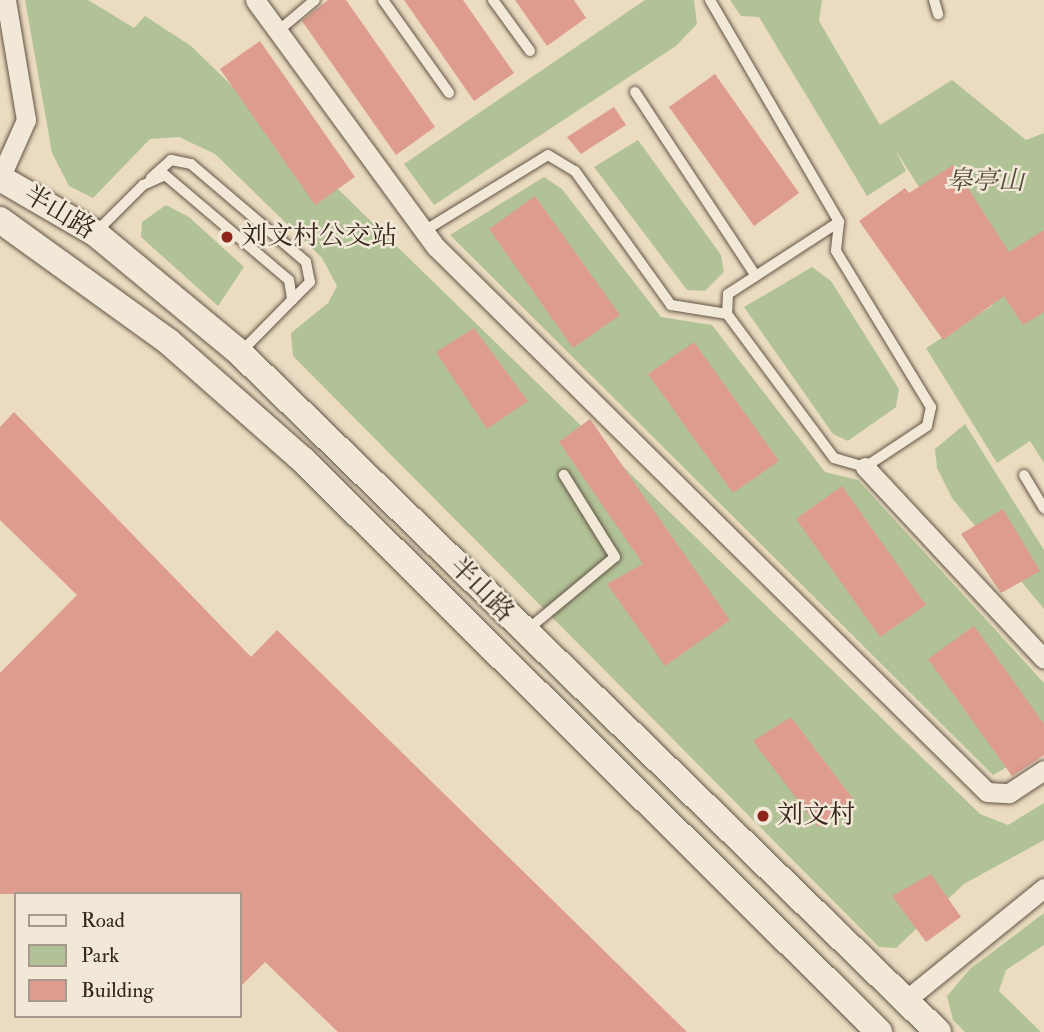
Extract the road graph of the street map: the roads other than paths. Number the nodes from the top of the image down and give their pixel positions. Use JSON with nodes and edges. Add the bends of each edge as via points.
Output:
{"nodes":[{"id":1,"x":6,"y":0,"type":"edge"},
{"id":2,"x":255,"y":0,"type":"edge"},
{"id":3,"x":315,"y":0,"type":"edge"},
{"id":4,"x":383,"y":0,"type":"edge"},
{"id":5,"x":493,"y":0,"type":"edge"},
{"id":6,"x":710,"y":0,"type":"edge"},
{"id":7,"x":934,"y":0,"type":"edge"},
{"id":8,"x":938,"y":14,"type":"dead end"},
{"id":9,"x":278,"y":31,"type":"junction"},
{"id":10,"x":530,"y":51,"type":"dead end"},
{"id":11,"x":635,"y":92,"type":"dead end"},
{"id":12,"x":449,"y":93,"type":"dead end"},
{"id":13,"x":0,"y":178,"type":"edge"},
{"id":14,"x":143,"y":185,"type":"junction"},
{"id":15,"x":0,"y":220,"type":"edge"},
{"id":16,"x":839,"y":222,"type":"junction"},
{"id":17,"x":424,"y":231,"type":"junction"},
{"id":18,"x":95,"y":233,"type":"junction"},
{"id":19,"x":757,"y":276,"type":"junction"},
{"id":20,"x":292,"y":300,"type":"junction"},
{"id":21,"x":727,"y":314,"type":"junction"},
{"id":22,"x":240,"y":353,"type":"junction"},
{"id":23,"x":865,"y":467,"type":"junction"},
{"id":24,"x":564,"y":475,"type":"dead end"},
{"id":25,"x":1024,"y":475,"type":"dead end"},
{"id":26,"x":1044,"y":508,"type":"edge"},
{"id":27,"x":524,"y":633,"type":"junction"},
{"id":28,"x":1044,"y":659,"type":"edge"},
{"id":29,"x":1044,"y":771,"type":"edge"},
{"id":30,"x":1044,"y":888,"type":"edge"},
{"id":31,"x":906,"y":1000,"type":"junction"},
{"id":32,"x":878,"y":1032,"type":"edge"},
{"id":33,"x":938,"y":1032,"type":"edge"}],
"edges":[{"from":1,"to":13,"type":"street","via":[[26,120]]},
{"from":2,"to":9,"type":"street"},
{"from":3,"to":9,"type":"lane"},
{"from":4,"to":12,"type":"lane"},
{"from":5,"to":10,"type":"lane"},
{"from":6,"to":16,"type":"lane"},
{"from":7,"to":8,"type":"lane"},
{"from":9,"to":17,"type":"street"},
{"from":11,"to":19,"type":"lane"},
{"from":13,"to":18,"type":"main road","name":"半山路"},
{"from":14,"to":18,"type":"lane"},
{"from":14,"to":20,"type":"lane","via":[[165,175],[289,281]]},
{"from":14,"to":20,"type":"lane","via":[[172,160],[191,164],[306,262],[310,282]]},
{"from":15,"to":32,"type":"main road","name":"半山路","via":[[169,342],[303,460]]},
{"from":16,"to":19,"type":"lane"},
{"from":16,"to":23,"type":"lane","via":[[836,251],[931,407],[927,426]]},
{"from":17,"to":21,"type":"lane","via":[[548,155],[575,171],[671,305]]},
{"from":17,"to":29,"type":"street","via":[[987,792],[1009,793]]},
{"from":18,"to":22,"type":"main road","name":"半山路"},
{"from":19,"to":21,"type":"lane","via":[[728,295]]},
{"from":20,"to":22,"type":"lane"},
{"from":21,"to":23,"type":"lane","via":[[834,458]]},
{"from":22,"to":27,"type":"main road","name":"半山路"},
{"from":23,"to":28,"type":"street"},
{"from":24,"to":27,"type":"lane","via":[[615,558]]},
{"from":25,"to":26,"type":"lane"},
{"from":27,"to":31,"type":"main road","name":"半山路"},
{"from":30,"to":31,"type":"street"},
{"from":31,"to":33,"type":"main road","name":"半山路"}]}
